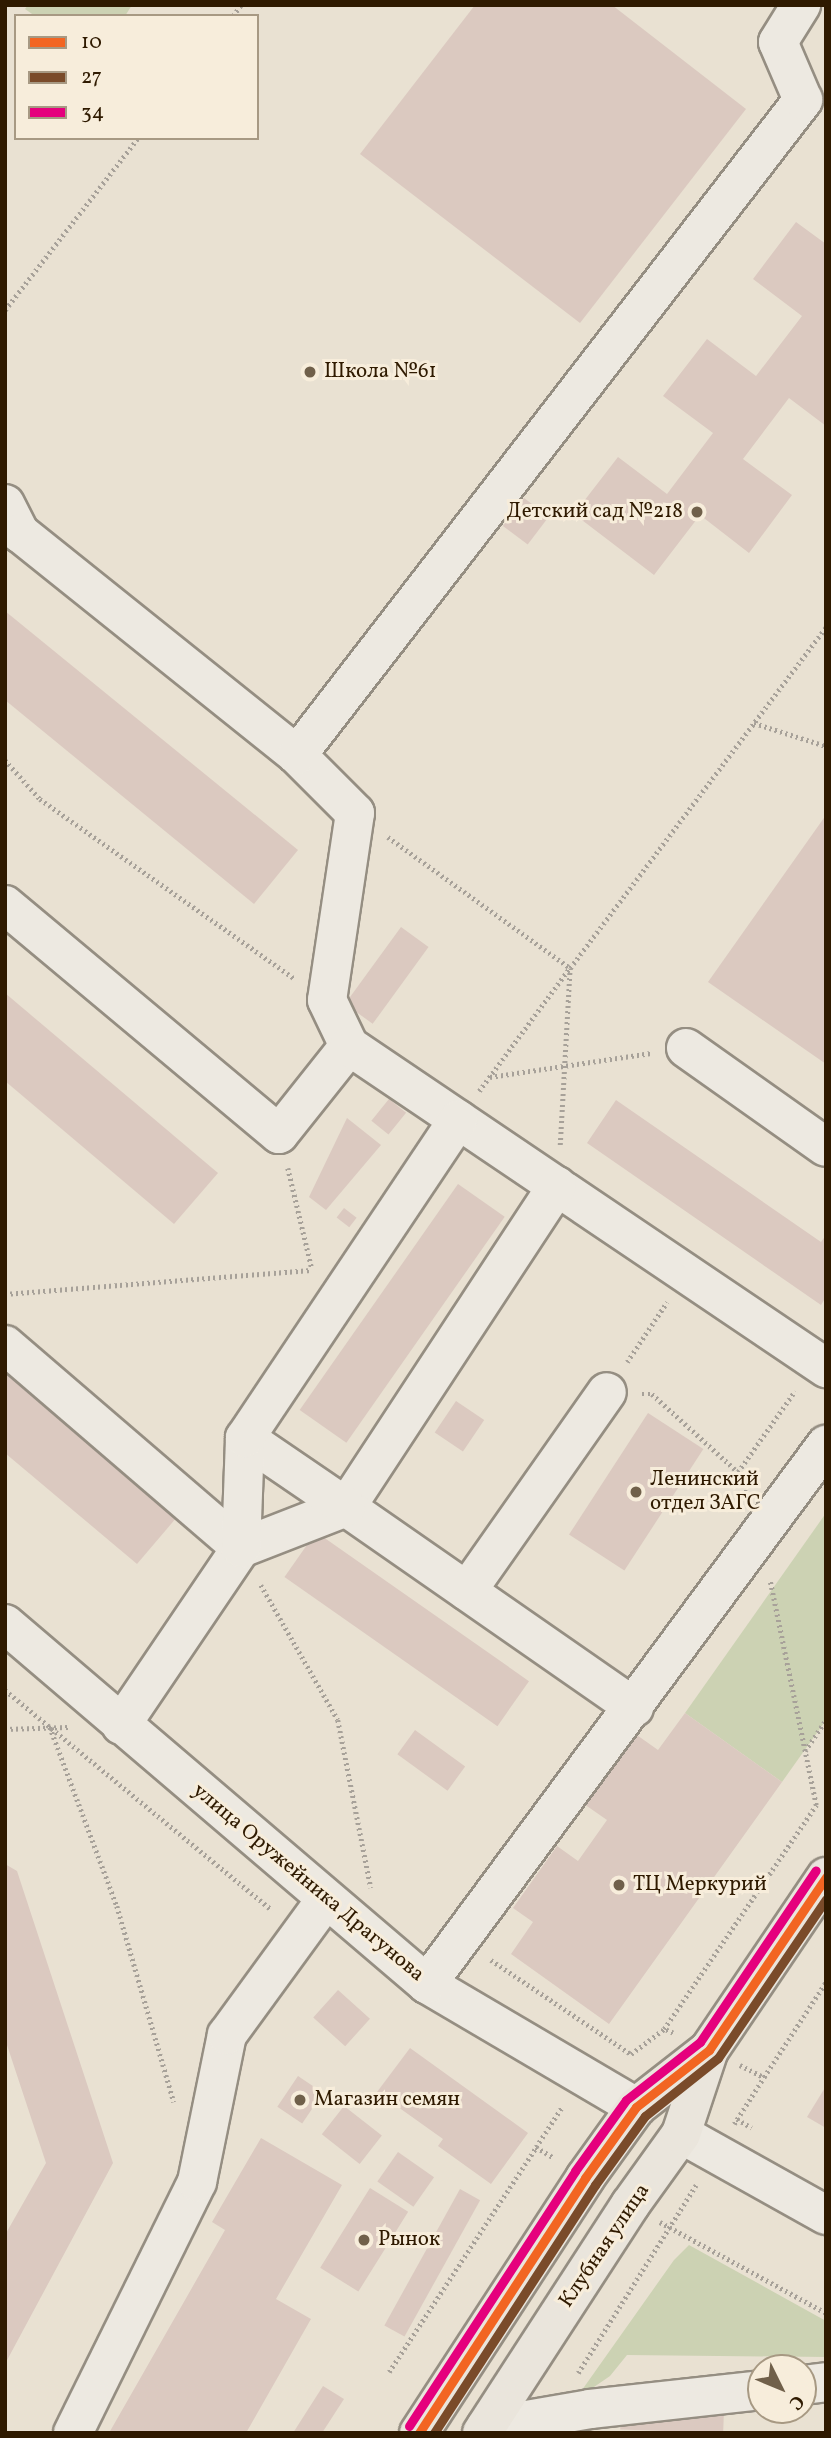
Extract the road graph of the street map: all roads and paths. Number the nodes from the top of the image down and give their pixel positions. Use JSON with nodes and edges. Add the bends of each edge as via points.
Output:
{"nodes":[{"id":1,"x":801,"y":5,"type":"edge"},
{"id":2,"x":136,"y":140,"type":"edge"},
{"id":3,"x":5,"y":310,"type":"edge"},
{"id":4,"x":5,"y":504,"type":"edge"},
{"id":5,"x":826,"y":627,"type":"edge"},
{"id":6,"x":754,"y":723,"type":"junction"},
{"id":7,"x":826,"y":746,"type":"edge"},
{"id":8,"x":297,"y":755,"type":"junction"},
{"id":9,"x":5,"y":760,"type":"edge"},
{"id":10,"x":355,"y":813,"type":"junction"},
{"id":11,"x":5,"y":905,"type":"edge"},
{"id":12,"x":570,"y":968,"type":"junction"},
{"id":13,"x":327,"y":1000,"type":"junction"},
{"id":14,"x":349,"y":1046,"type":"junction"},
{"id":15,"x":686,"y":1048,"type":"joint"},
{"id":16,"x":564,"y":1066,"type":"junction"},
{"id":17,"x":490,"y":1077,"type":"junction"},
{"id":18,"x":458,"y":1120,"type":"junction"},
{"id":19,"x":279,"y":1133,"type":"junction"},
{"id":20,"x":826,"y":1147,"type":"edge"},
{"id":21,"x":557,"y":1186,"type":"junction"},
{"id":22,"x":360,"y":1266,"type":"junction"},
{"id":23,"x":313,"y":1270,"type":"junction"},
{"id":24,"x":686,"y":1273,"type":"junction"},
{"id":25,"x":5,"y":1294,"type":"edge"},
{"id":26,"x":325,"y":1319,"type":"junction"},
{"id":27,"x":5,"y":1345,"type":"edge"},
{"id":28,"x":821,"y":1364,"type":"edge"},
{"id":29,"x":607,"y":1392,"type":"junction"},
{"id":30,"x":246,"y":1438,"type":"junction"},
{"id":31,"x":826,"y":1445,"type":"edge"},
{"id":32,"x":738,"y":1472,"type":"junction"},
{"id":33,"x":346,"y":1507,"type":"junction"},
{"id":34,"x":760,"y":1532,"type":"junction"},
{"id":35,"x":241,"y":1549,"type":"junction"},
{"id":36,"x":467,"y":1591,"type":"junction"},
{"id":37,"x":5,"y":1624,"type":"edge"},
{"id":38,"x":5,"y":1690,"type":"edge"},
{"id":39,"x":634,"y":1707,"type":"junction"},
{"id":40,"x":826,"y":1720,"type":"edge"},
{"id":41,"x":121,"y":1725,"type":"junction"},
{"id":42,"x":50,"y":1727,"type":"junction"},
{"id":43,"x":5,"y":1729,"type":"edge"},
{"id":44,"x":805,"y":1751,"type":"junction"},
{"id":45,"x":826,"y":1877,"type":"edge"},
{"id":46,"x":373,"y":1896,"type":"dead end"},
{"id":47,"x":326,"y":1899,"type":"junction"},
{"id":48,"x":300,"y":1934,"type":"junction"},
{"id":49,"x":455,"y":1947,"type":"junction"},
{"id":50,"x":826,"y":1982,"type":"edge"},
{"id":51,"x":427,"y":1984,"type":"junction"},
{"id":52,"x":664,"y":2029,"type":"junction"},
{"id":53,"x":709,"y":2050,"type":"junction"},
{"id":54,"x":764,"y":2077,"type":"junction"},
{"id":55,"x":174,"y":2103,"type":"dead end"},
{"id":56,"x":636,"y":2107,"type":"junction"},
{"id":57,"x":681,"y":2134,"type":"junction"},
{"id":58,"x":716,"y":2153,"type":"junction"},
{"id":59,"x":826,"y":2215,"type":"edge"},
{"id":60,"x":747,"y":2392,"type":"edge"},
{"id":61,"x":550,"y":2416,"type":"junction"},
{"id":62,"x":484,"y":2430,"type":"edge"},
{"id":63,"x":73,"y":2433,"type":"edge"},
{"id":64,"x":419,"y":2433,"type":"edge"}],
"edges":[{"from":1,"to":8,"type":"street","via":[[778,42],[803,100]]},
{"from":2,"to":3,"type":"path"},
{"from":4,"to":8,"type":"street","via":[[20,533]]},
{"from":5,"to":6,"type":"path"},
{"from":6,"to":7,"type":"path"},
{"from":6,"to":12,"type":"path"},
{"from":8,"to":10,"type":"street"},
{"from":9,"to":13,"type":"path","via":[[40,799]]},
{"from":10,"to":12,"type":"path"},
{"from":10,"to":13,"type":"street"},
{"from":11,"to":19,"type":"street"},
{"from":12,"to":16,"type":"path"},
{"from":12,"to":17,"type":"path"},
{"from":13,"to":14,"type":"street"},
{"from":14,"to":18,"type":"street"},
{"from":14,"to":19,"type":"street"},
{"from":15,"to":16,"type":"path"},
{"from":15,"to":20,"type":"street"},
{"from":16,"to":17,"type":"path"},
{"from":16,"to":21,"type":"path"},
{"from":17,"to":18,"type":"path"},
{"from":18,"to":21,"type":"street"},
{"from":18,"to":22,"type":"street"},
{"from":19,"to":23,"type":"path"},
{"from":21,"to":24,"type":"street"},
{"from":21,"to":33,"type":"street"},
{"from":22,"to":23,"type":"path"},
{"from":22,"to":26,"type":"street"},
{"from":23,"to":25,"type":"path"},
{"from":23,"to":26,"type":"path"},
{"from":24,"to":28,"type":"street"},
{"from":24,"to":29,"type":"path"},
{"from":26,"to":30,"type":"street"},
{"from":27,"to":35,"type":"street"},
{"from":28,"to":32,"type":"path"},
{"from":29,"to":32,"type":"path","via":[[652,1394]]},
{"from":29,"to":36,"type":"street"},
{"from":30,"to":33,"type":"street"},
{"from":30,"to":35,"type":"street"},
{"from":31,"to":34,"type":"street"},
{"from":32,"to":34,"type":"path"},
{"from":33,"to":35,"type":"street"},
{"from":33,"to":36,"type":"street"},
{"from":34,"to":39,"type":"street"},
{"from":34,"to":44,"type":"path"},
{"from":35,"to":41,"type":"street"},
{"from":35,"to":46,"type":"path","via":[[338,1720]]},
{"from":36,"to":39,"type":"street"},
{"from":37,"to":41,"type":"street","name":"улица Оружейника Драгунова"},
{"from":38,"to":42,"type":"path"},
{"from":39,"to":49,"type":"street"},
{"from":40,"to":44,"type":"path"},
{"from":41,"to":42,"type":"path"},
{"from":41,"to":47,"type":"street","name":"улица Оружейника Драгунова"},
{"from":42,"to":43,"type":"path"},
{"from":42,"to":48,"type":"path"},
{"from":42,"to":55,"type":"path","via":[[117,1906]]},
{"from":44,"to":52,"type":"path","via":[[816,1805]]},
{"from":45,"to":53,"type":"main road","name":"Клубная улица"},
{"from":47,"to":48,"type":"street"},
{"from":47,"to":51,"type":"street","name":"улица Оружейника Драгунова"},
{"from":48,"to":63,"type":"street","via":[[226,2035],[197,2182]]},
{"from":49,"to":51,"type":"street"},
{"from":49,"to":52,"type":"path","via":[[474,1948],[631,2054]]},
{"from":50,"to":54,"type":"path"},
{"from":51,"to":56,"type":"street","name":"улица Оружейника Драгунова"},
{"from":52,"to":53,"type":"path"},
{"from":53,"to":54,"type":"path"},
{"from":53,"to":56,"type":"main road","name":"Клубная улица"},
{"from":53,"to":57,"type":"main road","name":"Клубная улица"},
{"from":54,"to":58,"type":"path"},
{"from":56,"to":57,"type":"main road"},
{"from":56,"to":64,"type":"main road","name":"Клубная улица"},
{"from":57,"to":58,"type":"street"},
{"from":57,"to":62,"type":"main road","name":"Клубная улица"},
{"from":58,"to":59,"type":"street"},
{"from":58,"to":61,"type":"path"},
{"from":60,"to":61,"type":"street"},
{"from":61,"to":62,"type":"street"}]}
